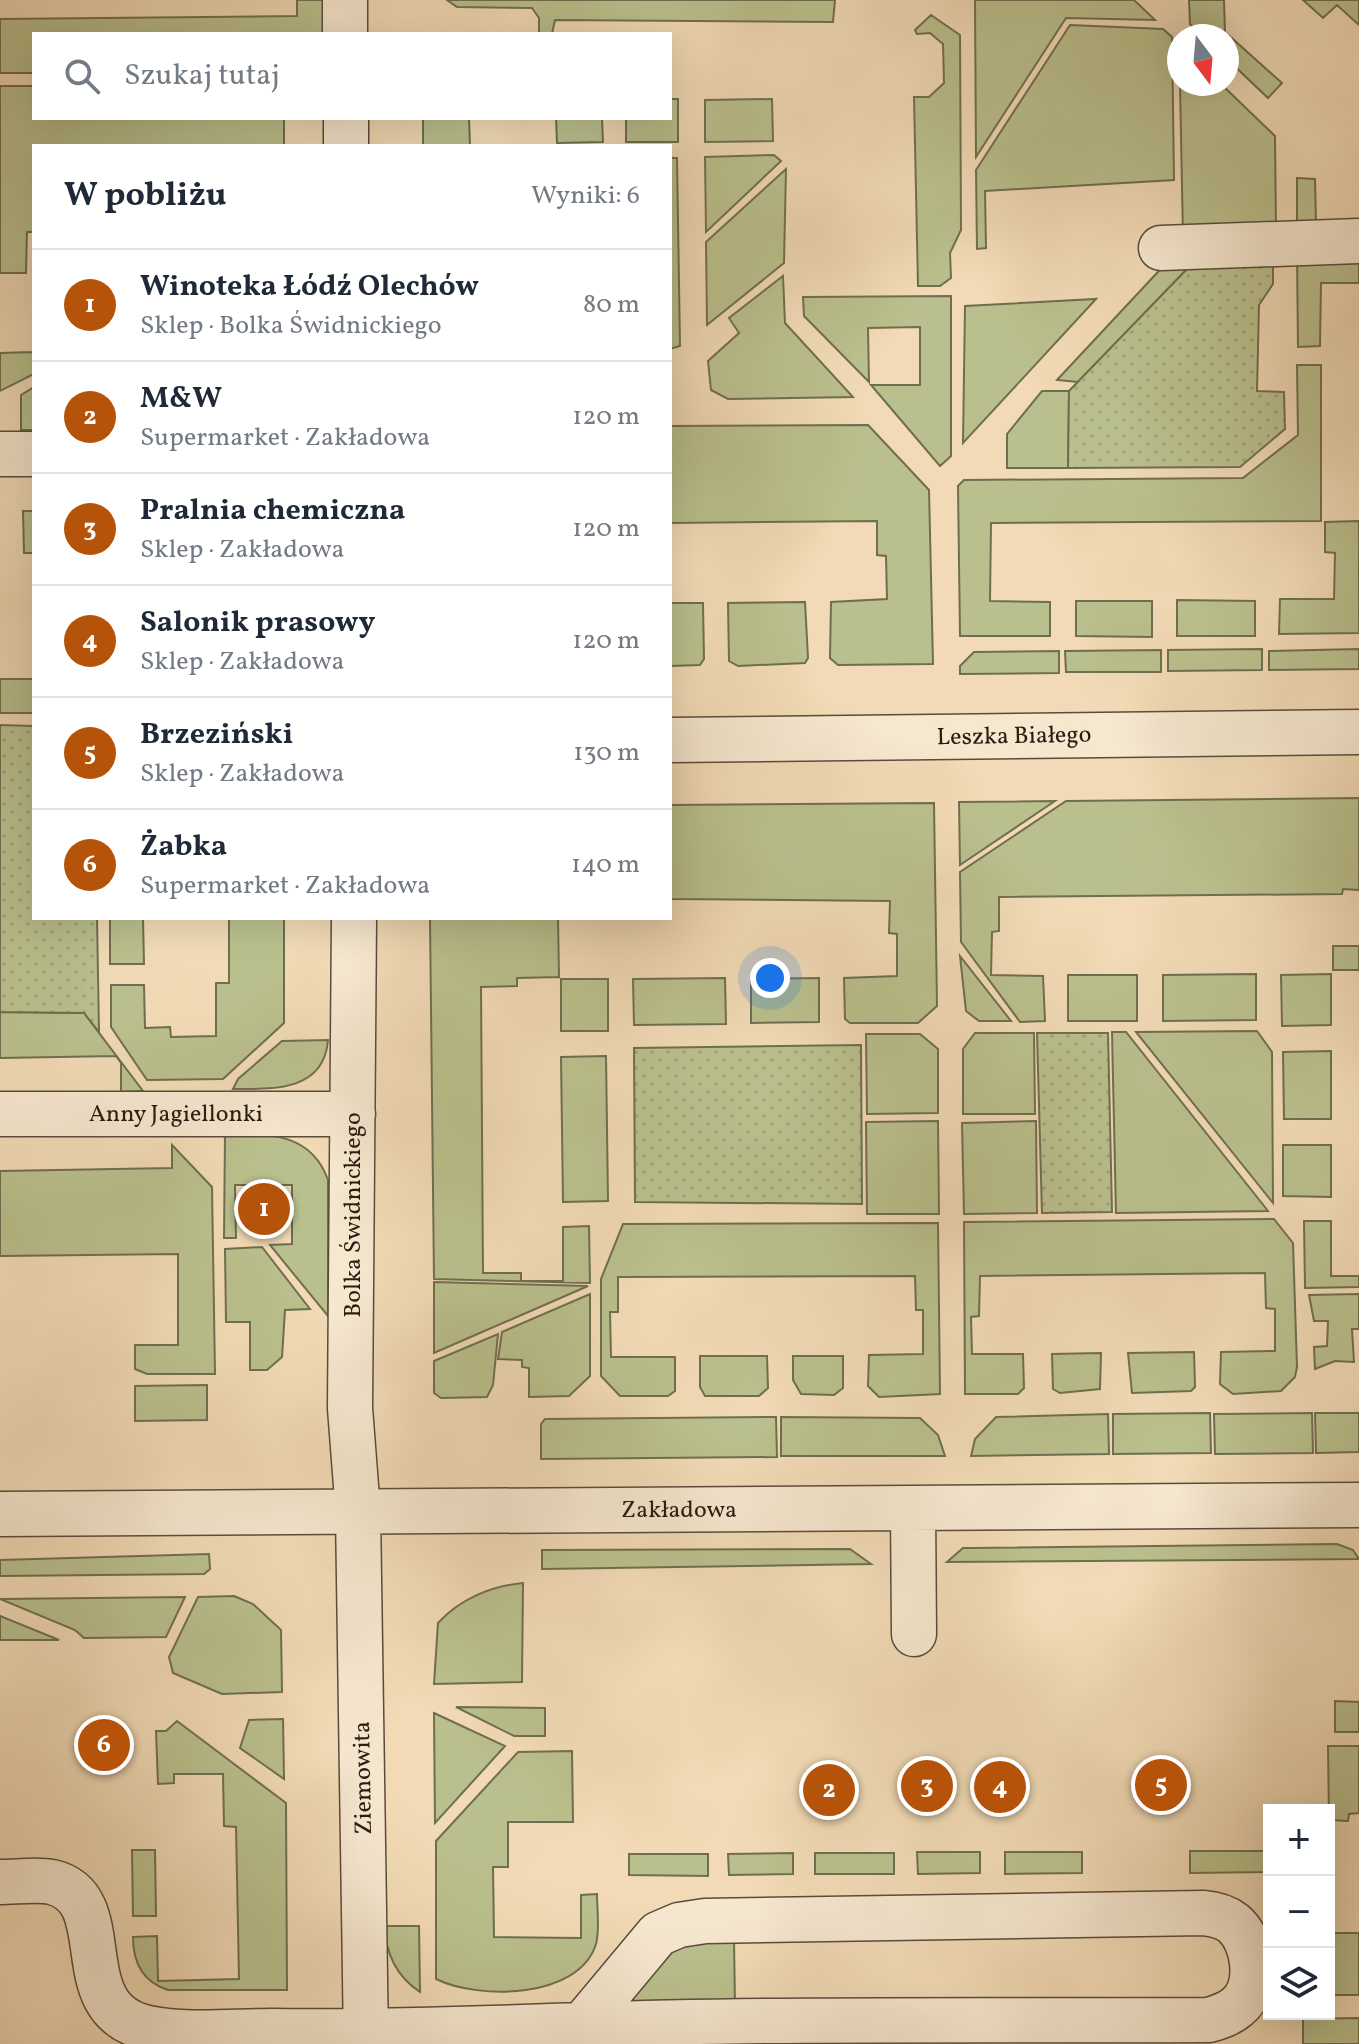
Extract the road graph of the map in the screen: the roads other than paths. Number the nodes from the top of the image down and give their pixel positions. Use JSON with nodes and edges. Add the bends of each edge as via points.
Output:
{"nodes":[{"id":1,"x":345,"y":0,"type":"edge"},
{"id":2,"x":345,"y":32,"type":"edge"},
{"id":3,"x":346,"y":120,"type":"edge"},
{"id":4,"x":346,"y":144,"type":"edge"},
{"id":5,"x":1359,"y":241,"type":"edge"},
{"id":6,"x":1161,"y":248,"type":"dead end"},
{"id":7,"x":0,"y":454,"type":"edge"},
{"id":8,"x":32,"y":454,"type":"edge"},
{"id":9,"x":1359,"y":732,"type":"edge"},
{"id":10,"x":672,"y":740,"type":"edge"},
{"id":11,"x":354,"y":920,"type":"edge"},
{"id":12,"x":0,"y":1114,"type":"edge"},
{"id":13,"x":353,"y":1114,"type":"junction"},
{"id":14,"x":1359,"y":1505,"type":"edge"},
{"id":15,"x":913,"y":1508,"type":"junction"},
{"id":16,"x":358,"y":1512,"type":"junction"},
{"id":17,"x":0,"y":1514,"type":"edge"},
{"id":18,"x":914,"y":1634,"type":"dead end"},
{"id":19,"x":0,"y":1882,"type":"edge"},
{"id":20,"x":582,"y":2025,"type":"junction"},
{"id":21,"x":366,"y":2038,"type":"edge"}],
"edges":[{"from":1,"to":2,"type":"street"},
{"from":3,"to":4,"type":"street"},
{"from":5,"to":6,"type":"street"},
{"from":7,"to":8,"type":"street"},
{"from":9,"to":10,"type":"street","name":"Leszka Białego"},
{"from":11,"to":13,"type":"street","name":"Bolka Świdnickiego"},
{"from":12,"to":13,"type":"street","name":"Anny Jagiellonki"},
{"from":13,"to":16,"type":"street","name":"Bolka Świdnickiego","via":[[350,1408]]},
{"from":14,"to":15,"type":"street","name":"Zakładowa"},
{"from":15,"to":16,"type":"street","name":"Zakładowa"},
{"from":15,"to":18,"type":"street"},
{"from":16,"to":17,"type":"street","name":"Zakładowa"},
{"from":16,"to":21,"type":"street","name":"Ziemowita"},
{"from":19,"to":21,"type":"street","via":[[52,1882],[71,1891],[87,1912],[101,1994],[135,2024],[173,2031]]},
{"from":20,"to":20,"type":"street","via":[[1209,2020],[1239,2006],[1252,1973],[1243,1933],[1227,1919],[1203,1913],[705,1921],[658,1934]]},
{"from":20,"to":21,"type":"street"}]}
